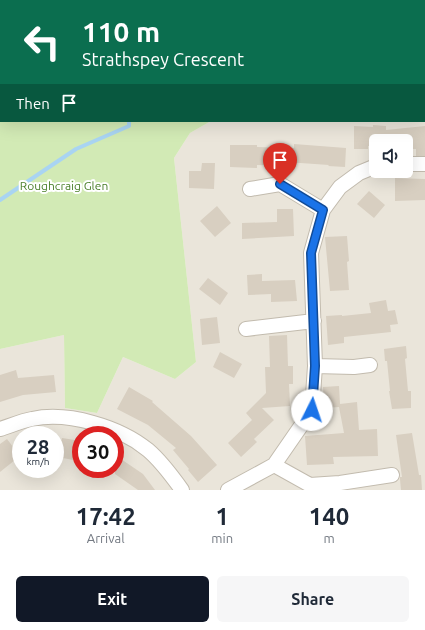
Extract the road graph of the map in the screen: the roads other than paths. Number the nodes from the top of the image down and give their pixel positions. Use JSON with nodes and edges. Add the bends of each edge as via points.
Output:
{"nodes":[{"id":1,"x":413,"y":164,"type":"edge"},
{"id":2,"x":425,"y":164,"type":"edge"},
{"id":3,"x":369,"y":169,"type":"edge"},
{"id":4,"x":250,"y":189,"type":"dead end"},
{"id":5,"x":323,"y":210,"type":"junction"},
{"id":6,"x":314,"y":321,"type":"junction"},
{"id":7,"x":246,"y":329,"type":"dead end"},
{"id":8,"x":370,"y":364,"type":"dead end"},
{"id":9,"x":315,"y":366,"type":"junction"},
{"id":10,"x":0,"y":429,"type":"edge"},
{"id":11,"x":274,"y":465,"type":"junction"},
{"id":12,"x":392,"y":475,"type":"dead end"},
{"id":13,"x":182,"y":490,"type":"edge"},
{"id":14,"x":228,"y":490,"type":"edge"}],
"edges":[{"from":1,"to":2,"type":"street"},
{"from":3,"to":5,"type":"street","via":[[340,187]]},
{"from":4,"to":5,"type":"street","via":[[280,184]]},
{"from":5,"to":6,"type":"street","via":[[311,253]]},
{"from":6,"to":7,"type":"street"},
{"from":6,"to":9,"type":"street"},
{"from":8,"to":9,"type":"street","via":[[354,368]]},
{"from":9,"to":11,"type":"street","via":[[312,410]]},
{"from":10,"to":13,"type":"street","via":[[32,419],[56,416],[116,430],[148,450]]},
{"from":11,"to":12,"type":"street","via":[[310,485]]},
{"from":11,"to":14,"type":"street"}]}
